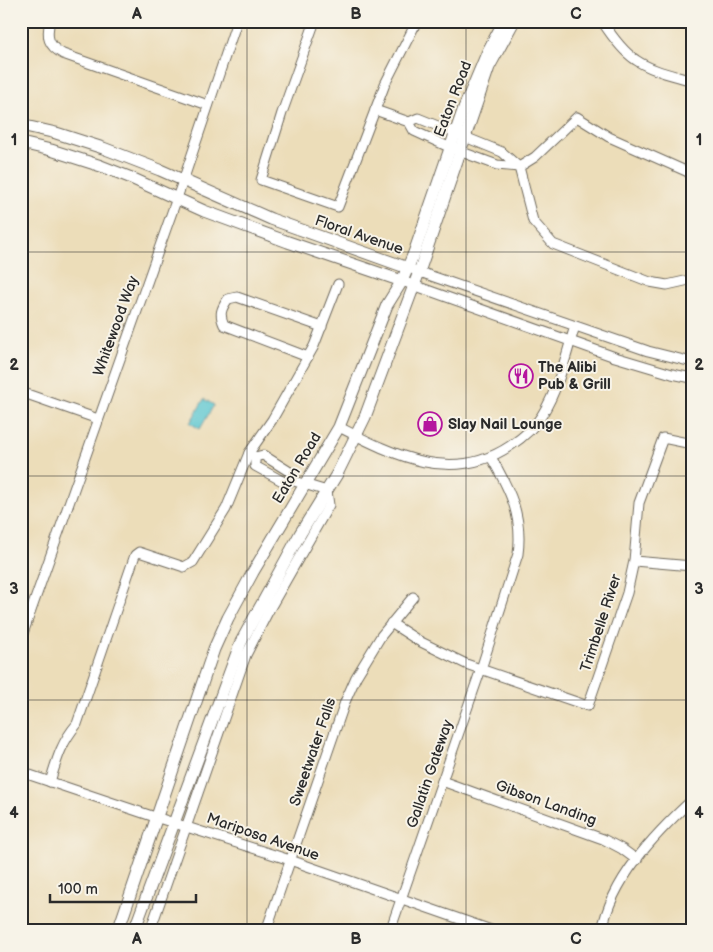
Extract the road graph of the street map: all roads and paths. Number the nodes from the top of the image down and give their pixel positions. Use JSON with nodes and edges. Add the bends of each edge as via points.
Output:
{"nodes":[{"id":1,"x":50,"y":21,"type":"edge"},
{"id":2,"x":236,"y":21,"type":"edge"},
{"id":3,"x":315,"y":21,"type":"edge"},
{"id":4,"x":418,"y":21,"type":"edge"},
{"id":5,"x":504,"y":21,"type":"edge"},
{"id":6,"x":514,"y":21,"type":"edge"},
{"id":7,"x":602,"y":21,"type":"edge"},
{"id":8,"x":692,"y":81,"type":"edge"},
{"id":9,"x":208,"y":105,"type":"junction"},
{"id":10,"x":375,"y":110,"type":"junction"},
{"id":11,"x":409,"y":122,"type":"junction"},
{"id":12,"x":21,"y":125,"type":"edge"},
{"id":13,"x":460,"y":135,"type":"junction"},
{"id":14,"x":22,"y":145,"type":"edge"},
{"id":15,"x":455,"y":149,"type":"junction"},
{"id":16,"x":519,"y":167,"type":"junction"},
{"id":17,"x":692,"y":177,"type":"edge"},
{"id":18,"x":182,"y":181,"type":"junction"},
{"id":19,"x":176,"y":199,"type":"junction"},
{"id":20,"x":413,"y":270,"type":"junction"},
{"id":21,"x":692,"y":278,"type":"edge"},
{"id":22,"x":402,"y":281,"type":"junction"},
{"id":23,"x":338,"y":284,"type":"dead end"},
{"id":24,"x":414,"y":285,"type":"junction"},
{"id":25,"x":575,"y":326,"type":"junction"},
{"id":26,"x":322,"y":327,"type":"junction"},
{"id":27,"x":570,"y":341,"type":"junction"},
{"id":28,"x":308,"y":357,"type":"junction"},
{"id":29,"x":692,"y":362,"type":"edge"},
{"id":30,"x":692,"y":378,"type":"edge"},
{"id":31,"x":21,"y":392,"type":"edge"},
{"id":32,"x":98,"y":419,"type":"junction"},
{"id":33,"x":339,"y":427,"type":"junction"},
{"id":34,"x":356,"y":436,"type":"junction"},
{"id":35,"x":692,"y":444,"type":"edge"},
{"id":36,"x":252,"y":455,"type":"junction"},
{"id":37,"x":491,"y":457,"type":"junction"},
{"id":38,"x":299,"y":482,"type":"junction"},
{"id":39,"x":327,"y":491,"type":"junction"},
{"id":40,"x":634,"y":561,"type":"junction"},
{"id":41,"x":692,"y":566,"type":"edge"},
{"id":42,"x":413,"y":597,"type":"dead end"},
{"id":43,"x":391,"y":623,"type":"junction"},
{"id":44,"x":21,"y":639,"type":"edge"},
{"id":45,"x":481,"y":669,"type":"junction"},
{"id":46,"x":21,"y":772,"type":"edge"},
{"id":47,"x":442,"y":781,"type":"junction"},
{"id":48,"x":50,"y":782,"type":"junction"},
{"id":49,"x":692,"y":800,"type":"edge"},
{"id":50,"x":156,"y":818,"type":"junction"},
{"id":51,"x":174,"y":823,"type":"junction"},
{"id":52,"x":186,"y":826,"type":"junction"},
{"id":53,"x":290,"y":860,"type":"junction"},
{"id":54,"x":637,"y":860,"type":"junction"},
{"id":55,"x":401,"y":899,"type":"junction"},
{"id":56,"x":118,"y":931,"type":"edge"},
{"id":57,"x":134,"y":931,"type":"edge"},
{"id":58,"x":150,"y":931,"type":"edge"},
{"id":59,"x":266,"y":931,"type":"edge"},
{"id":60,"x":390,"y":931,"type":"edge"},
{"id":61,"x":494,"y":931,"type":"edge"},
{"id":62,"x":602,"y":931,"type":"edge"}],
"edges":[{"from":1,"to":9,"type":"street","via":[[49,42],[62,54]]},
{"from":2,"to":9,"type":"street","name":"Whitewood Way"},
{"from":3,"to":10,"type":"street","via":[[261,180],[338,207]]},
{"from":4,"to":10,"type":"street"},
{"from":5,"to":13,"type":"street","name":"Eaton Road","via":[[475,79]]},
{"from":6,"to":13,"type":"street","via":[[489,67]]},
{"from":7,"to":8,"type":"street","via":[[635,60]]},
{"from":9,"to":18,"type":"street","name":"Whitewood Way"},
{"from":10,"to":11,"type":"street"},
{"from":11,"to":13,"type":"street","via":[[418,118]]},
{"from":11,"to":15,"type":"street","via":[[414,131]]},
{"from":12,"to":18,"type":"street","name":"Floral Avenue","via":[[104,148]]},
{"from":13,"to":15,"type":"street","name":"Eaton Road"},
{"from":13,"to":16,"type":"street","via":[[502,152]]},
{"from":14,"to":19,"type":"street","name":"Floral Avenue","via":[[101,166]]},
{"from":15,"to":16,"type":"street","via":[[497,165]]},
{"from":15,"to":20,"type":"street","name":"Eaton Road"},
{"from":16,"to":17,"type":"street","via":[[535,157],[577,117],[609,137],[688,172]]},
{"from":16,"to":21,"type":"street","via":[[533,221],[553,244],[650,282],[667,285]]},
{"from":18,"to":19,"type":"street","name":"Whitewood Way"},
{"from":18,"to":20,"type":"street","name":"Floral Avenue","via":[[271,219]]},
{"from":19,"to":22,"type":"street","name":"Floral Avenue"},
{"from":19,"to":32,"type":"street","name":"Whitewood Way"},
{"from":20,"to":22,"type":"street","name":"Eaton Road"},
{"from":20,"to":24,"type":"street"},
{"from":20,"to":25,"type":"street","name":"Floral Avenue"},
{"from":22,"to":24,"type":"street","name":"Floral Avenue"},
{"from":22,"to":33,"type":"street","name":"Eaton Road","via":[[387,305]]},
{"from":23,"to":26,"type":"street"},
{"from":24,"to":27,"type":"street","name":"Floral Avenue"},
{"from":24,"to":34,"type":"street"},
{"from":25,"to":27,"type":"street"},
{"from":25,"to":29,"type":"street","name":"Floral Avenue"},
{"from":26,"to":28,"type":"street"},
{"from":26,"to":28,"type":"street","via":[[237,297],[228,299],[222,308],[220,316],[224,326]]},
{"from":27,"to":30,"type":"street","name":"Floral Avenue"},
{"from":27,"to":37,"type":"street","via":[[541,417],[514,444]]},
{"from":28,"to":36,"type":"street"},
{"from":31,"to":32,"type":"street"},
{"from":32,"to":44,"type":"street","name":"Whitewood Way"},
{"from":33,"to":34,"type":"street"},
{"from":33,"to":38,"type":"street","name":"Eaton Road"},
{"from":34,"to":37,"type":"street","via":[[419,462],[463,465]]},
{"from":34,"to":39,"type":"street"},
{"from":35,"to":40,"type":"street","name":"Trimbelle River","via":[[663,438],[639,503]]},
{"from":36,"to":38,"type":"street","via":[[263,455],[290,472]]},
{"from":36,"to":48,"type":"street","via":[[226,509],[193,562],[184,567],[140,552],[135,554],[77,724],[66,737]]},
{"from":37,"to":45,"type":"street","name":"Gallatin Gateway","via":[[514,503],[520,538],[518,554]]},
{"from":38,"to":39,"type":"street"},
{"from":38,"to":50,"type":"street","name":"Eaton Road","via":[[218,641]]},
{"from":39,"to":51,"type":"street","via":[[241,642]]},
{"from":39,"to":52,"type":"street","via":[[329,505],[246,655]]},
{"from":40,"to":41,"type":"street"},
{"from":40,"to":45,"type":"street","name":"Trimbelle River","via":[[627,593],[588,706]]},
{"from":42,"to":43,"type":"street","name":"Sweetwater Falls"},
{"from":43,"to":45,"type":"street","via":[[419,641]]},
{"from":43,"to":53,"type":"street","name":"Sweetwater Falls","via":[[380,636],[345,702]]},
{"from":45,"to":47,"type":"street","name":"Gallatin Gateway"},
{"from":46,"to":48,"type":"street","name":"Mariposa Avenue"},
{"from":47,"to":54,"type":"street","name":"Gibson Landing","via":[[604,839]]},
{"from":47,"to":55,"type":"street","name":"Gallatin Gateway"},
{"from":48,"to":50,"type":"street","name":"Mariposa Avenue"},
{"from":49,"to":54,"type":"street"},
{"from":50,"to":51,"type":"street","name":"Mariposa Avenue"},
{"from":50,"to":56,"type":"street","name":"Eaton Road"},
{"from":51,"to":52,"type":"street","name":"Mariposa Avenue"},
{"from":51,"to":57,"type":"street"},
{"from":52,"to":53,"type":"street","name":"Mariposa Avenue"},
{"from":52,"to":58,"type":"street"},
{"from":53,"to":55,"type":"street","name":"Mariposa Avenue"},
{"from":53,"to":59,"type":"street","name":"Sweetwater Falls"},
{"from":54,"to":62,"type":"street","via":[[623,877]]},
{"from":55,"to":60,"type":"street","name":"Gallatin Gateway"},
{"from":55,"to":61,"type":"street","name":"Mariposa Avenue"}]}
